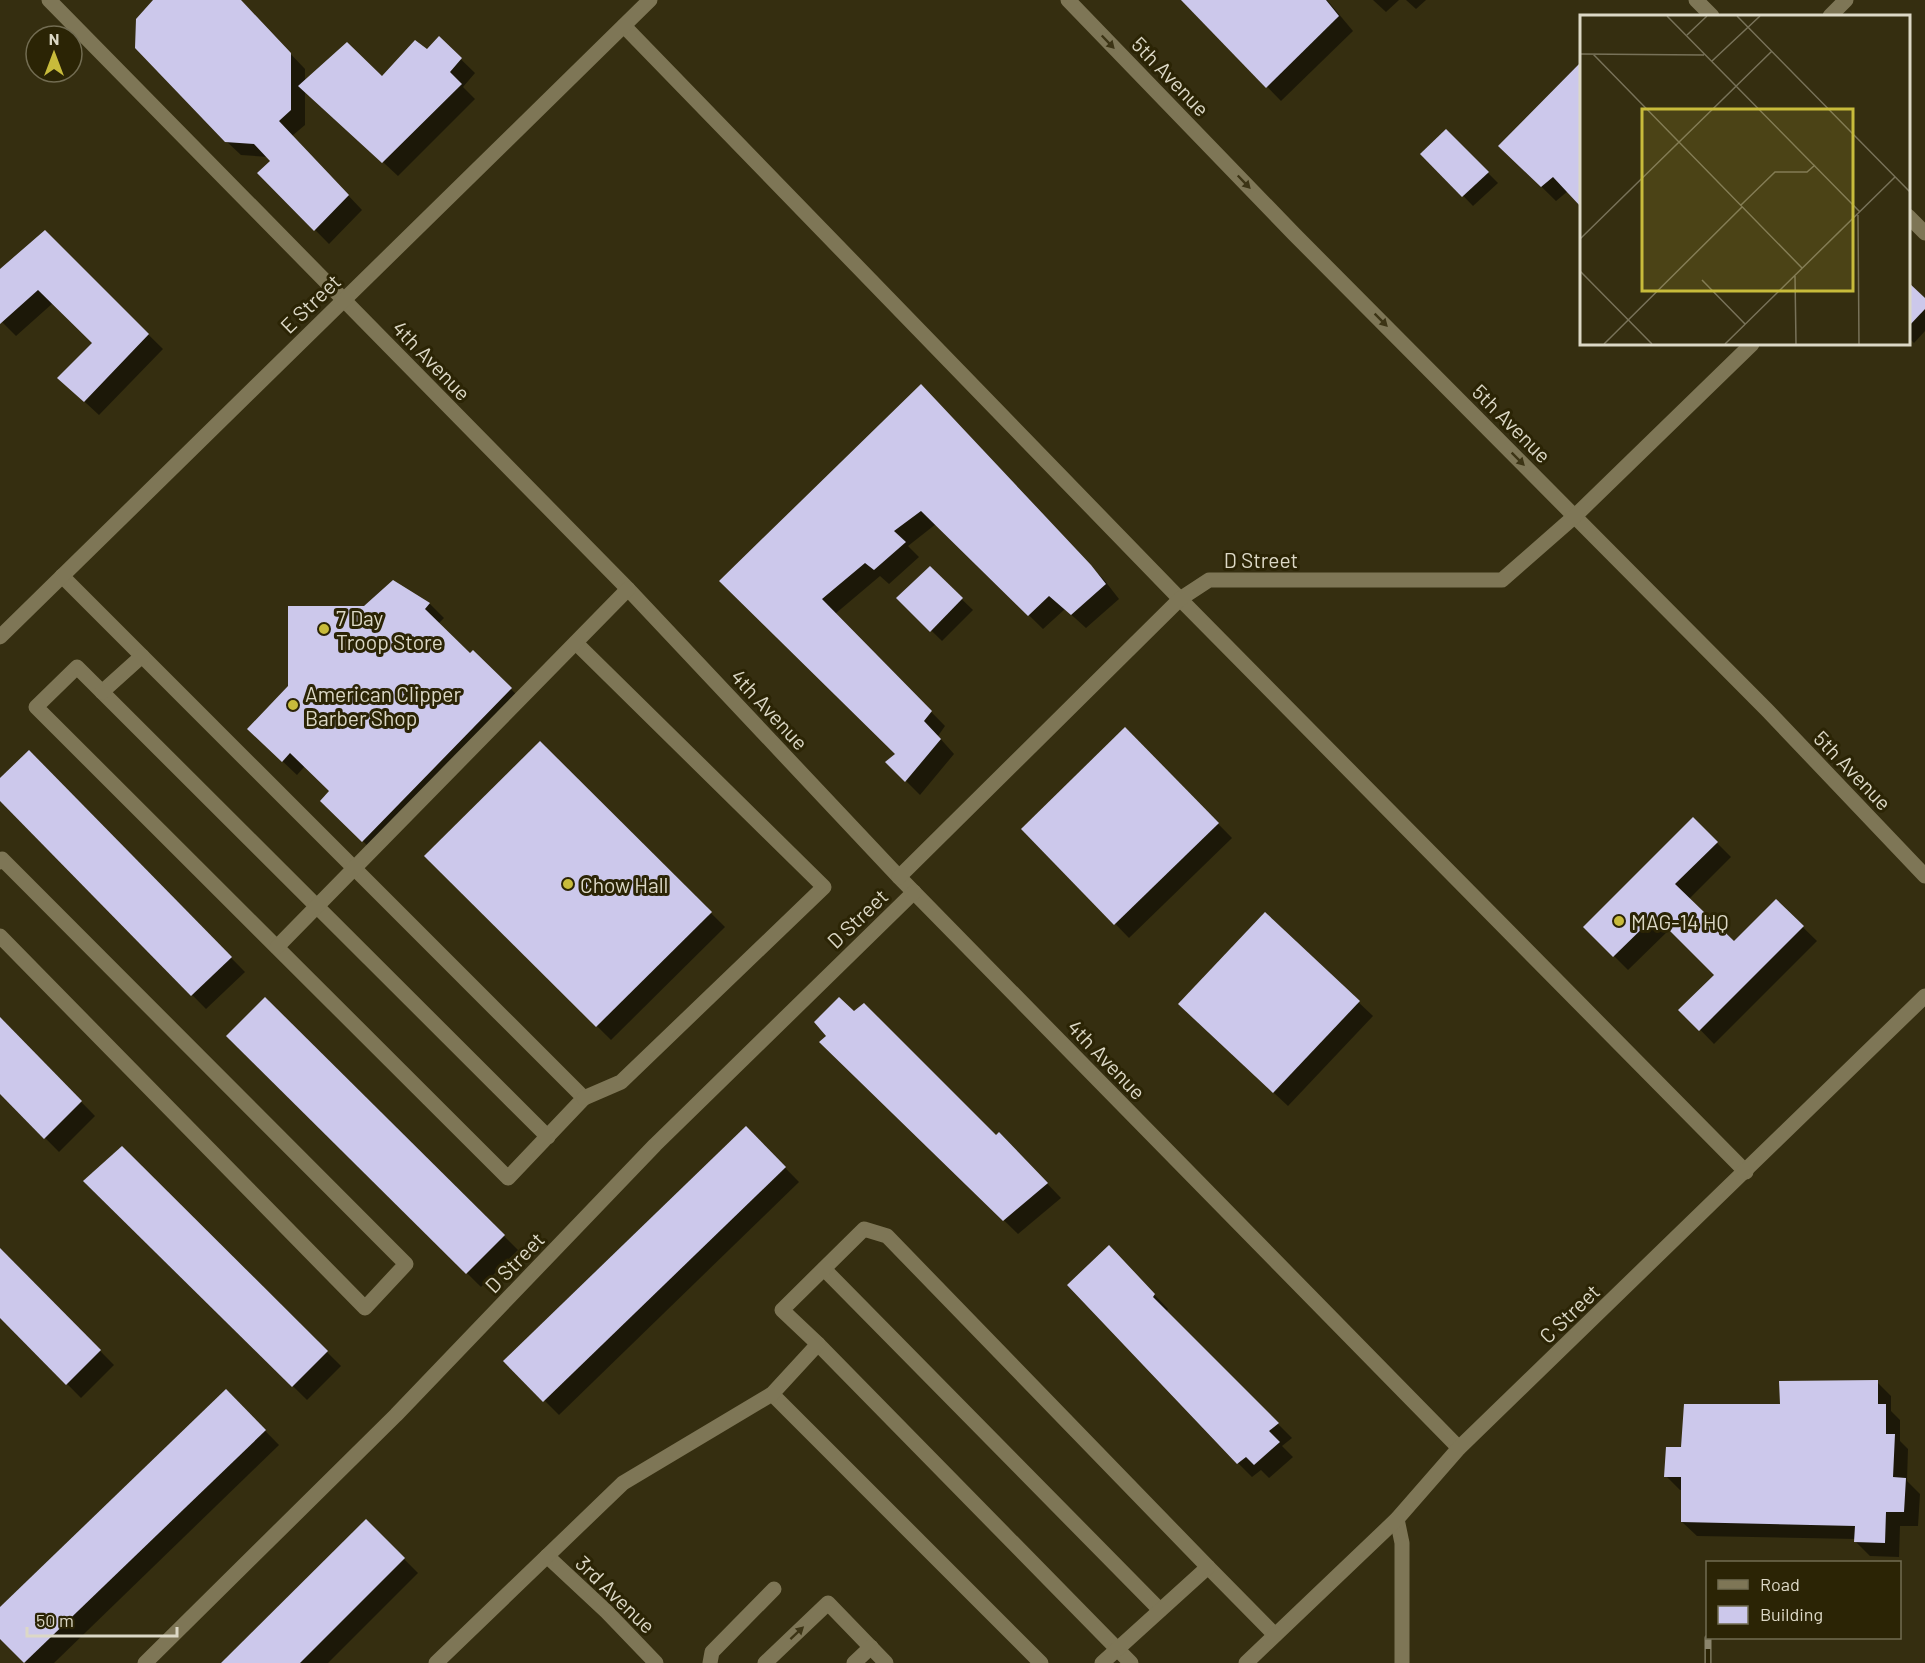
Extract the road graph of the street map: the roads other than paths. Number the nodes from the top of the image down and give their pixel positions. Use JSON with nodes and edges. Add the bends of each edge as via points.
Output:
{"nodes":[{"id":1,"x":49,"y":0,"type":"edge"},
{"id":2,"x":650,"y":0,"type":"edge"},
{"id":3,"x":1068,"y":0,"type":"edge"},
{"id":4,"x":1696,"y":0,"type":"edge"},
{"id":5,"x":1846,"y":0,"type":"edge"},
{"id":6,"x":1711,"y":15,"type":"edge"},
{"id":7,"x":1831,"y":15,"type":"edge"},
{"id":8,"x":624,"y":26,"type":"junction"},
{"id":9,"x":1910,"y":218,"type":"edge"},
{"id":10,"x":1925,"y":233,"type":"edge"},
{"id":11,"x":344,"y":300,"type":"junction"},
{"id":12,"x":1751,"y":345,"type":"edge"},
{"id":13,"x":1575,"y":516,"type":"junction"},
{"id":14,"x":62,"y":576,"type":"junction"},
{"id":15,"x":628,"y":590,"type":"junction"},
{"id":16,"x":1180,"y":600,"type":"junction"},
{"id":17,"x":2,"y":631,"type":"edge"},
{"id":18,"x":576,"y":642,"type":"junction"},
{"id":19,"x":142,"y":656,"type":"junction"},
{"id":20,"x":102,"y":692,"type":"junction"},
{"id":21,"x":0,"y":862,"type":"edge"},
{"id":22,"x":354,"y":868,"type":"junction"},
{"id":23,"x":1925,"y":876,"type":"edge"},
{"id":24,"x":899,"y":877,"type":"junction"},
{"id":25,"x":914,"y":892,"type":"junction"},
{"id":26,"x":317,"y":906,"type":"junction"},
{"id":27,"x":0,"y":936,"type":"edge"},
{"id":28,"x":277,"y":947,"type":"junction"},
{"id":29,"x":1925,"y":996,"type":"edge"},
{"id":30,"x":584,"y":1098,"type":"junction"},
{"id":31,"x":548,"y":1137,"type":"junction"},
{"id":32,"x":1746,"y":1172,"type":"junction"},
{"id":33,"x":824,"y":1269,"type":"junction"},
{"id":34,"x":818,"y":1344,"type":"junction"},
{"id":35,"x":772,"y":1394,"type":"junction"},
{"id":36,"x":1459,"y":1448,"type":"junction"},
{"id":37,"x":1397,"y":1519,"type":"junction"},
{"id":38,"x":547,"y":1556,"type":"junction"},
{"id":39,"x":1208,"y":1567,"type":"junction"},
{"id":40,"x":774,"y":1589,"type":"dead end"},
{"id":41,"x":1160,"y":1610,"type":"junction"},
{"id":42,"x":1275,"y":1635,"type":"junction"},
{"id":43,"x":871,"y":1647,"type":"junction"},
{"id":44,"x":1118,"y":1648,"type":"junction"},
{"id":45,"x":145,"y":1663,"type":"edge"},
{"id":46,"x":436,"y":1663,"type":"edge"},
{"id":47,"x":656,"y":1663,"type":"edge"},
{"id":48,"x":710,"y":1663,"type":"edge"},
{"id":49,"x":765,"y":1663,"type":"edge"},
{"id":50,"x":854,"y":1663,"type":"edge"},
{"id":51,"x":886,"y":1663,"type":"edge"},
{"id":52,"x":1041,"y":1663,"type":"edge"},
{"id":53,"x":1101,"y":1663,"type":"edge"},
{"id":54,"x":1131,"y":1663,"type":"edge"},
{"id":55,"x":1246,"y":1663,"type":"edge"},
{"id":56,"x":1402,"y":1663,"type":"edge"}],
"edges":[{"from":1,"to":11,"type":"street","name":"4th Avenue"},
{"from":2,"to":8,"type":"street","name":"E Street"},
{"from":3,"to":13,"type":"street","name":"5th Avenue","one_way":true},
{"from":4,"to":6,"type":"street"},
{"from":5,"to":7,"type":"street"},
{"from":8,"to":11,"type":"street","name":"E Street"},
{"from":8,"to":16,"type":"street"},
{"from":9,"to":10,"type":"street"},
{"from":11,"to":14,"type":"street","name":"E Street"},
{"from":11,"to":15,"type":"street","name":"4th Avenue"},
{"from":12,"to":13,"type":"street","name":"D Street"},
{"from":13,"to":16,"type":"street","name":"D Street","via":[[1502,580],[1209,580]]},
{"from":13,"to":23,"type":"street","name":"5th Avenue"},
{"from":14,"to":17,"type":"street","name":"E Street"},
{"from":14,"to":19,"type":"street"},
{"from":15,"to":18,"type":"street"},
{"from":15,"to":24,"type":"street","name":"4th Avenue"},
{"from":16,"to":24,"type":"street","name":"D Street"},
{"from":16,"to":32,"type":"street"},
{"from":18,"to":22,"type":"street"},
{"from":18,"to":30,"type":"street","via":[[824,887],[621,1082]]},
{"from":19,"to":20,"type":"street"},
{"from":19,"to":22,"type":"street"},
{"from":20,"to":26,"type":"street"},
{"from":20,"to":28,"type":"street","via":[[78,667],[36,706]]},
{"from":21,"to":27,"type":"street","via":[[2,859],[406,1264],[365,1308]]},
{"from":22,"to":26,"type":"street"},
{"from":22,"to":30,"type":"street"},
{"from":24,"to":25,"type":"street","name":"4th Avenue"},
{"from":25,"to":36,"type":"street","name":"4th Avenue"},
{"from":25,"to":45,"type":"street","name":"D Street","via":[[656,1145],[396,1415]]},
{"from":26,"to":28,"type":"street"},
{"from":26,"to":31,"type":"street"},
{"from":28,"to":31,"type":"street","via":[[508,1178]]},
{"from":29,"to":32,"type":"street","name":"C Street"},
{"from":30,"to":31,"type":"street"},
{"from":32,"to":36,"type":"street","name":"C Street"},
{"from":33,"to":34,"type":"street","via":[[782,1310]]},
{"from":33,"to":39,"type":"street","via":[[864,1229],[887,1236]]},
{"from":33,"to":41,"type":"street"},
{"from":34,"to":35,"type":"street"},
{"from":34,"to":44,"type":"street"},
{"from":35,"to":38,"type":"street","via":[[623,1483]]},
{"from":35,"to":52,"type":"street"},
{"from":36,"to":37,"type":"street","name":"C Street"},
{"from":37,"to":42,"type":"street","name":"C Street"},
{"from":37,"to":56,"type":"street","via":[[1402,1544]]},
{"from":38,"to":46,"type":"street"},
{"from":38,"to":47,"type":"street","name":"3rd Avenue"},
{"from":39,"to":41,"type":"street"},
{"from":39,"to":42,"type":"street"},
{"from":40,"to":48,"type":"street","via":[[712,1653]]},
{"from":41,"to":44,"type":"street"},
{"from":42,"to":55,"type":"street","name":"C Street"},
{"from":49,"to":43,"type":"street","one_way":true,"via":[[828,1603]]},
{"from":43,"to":50,"type":"street"},
{"from":43,"to":51,"type":"street"},
{"from":44,"to":53,"type":"street"},
{"from":44,"to":54,"type":"street"}]}
